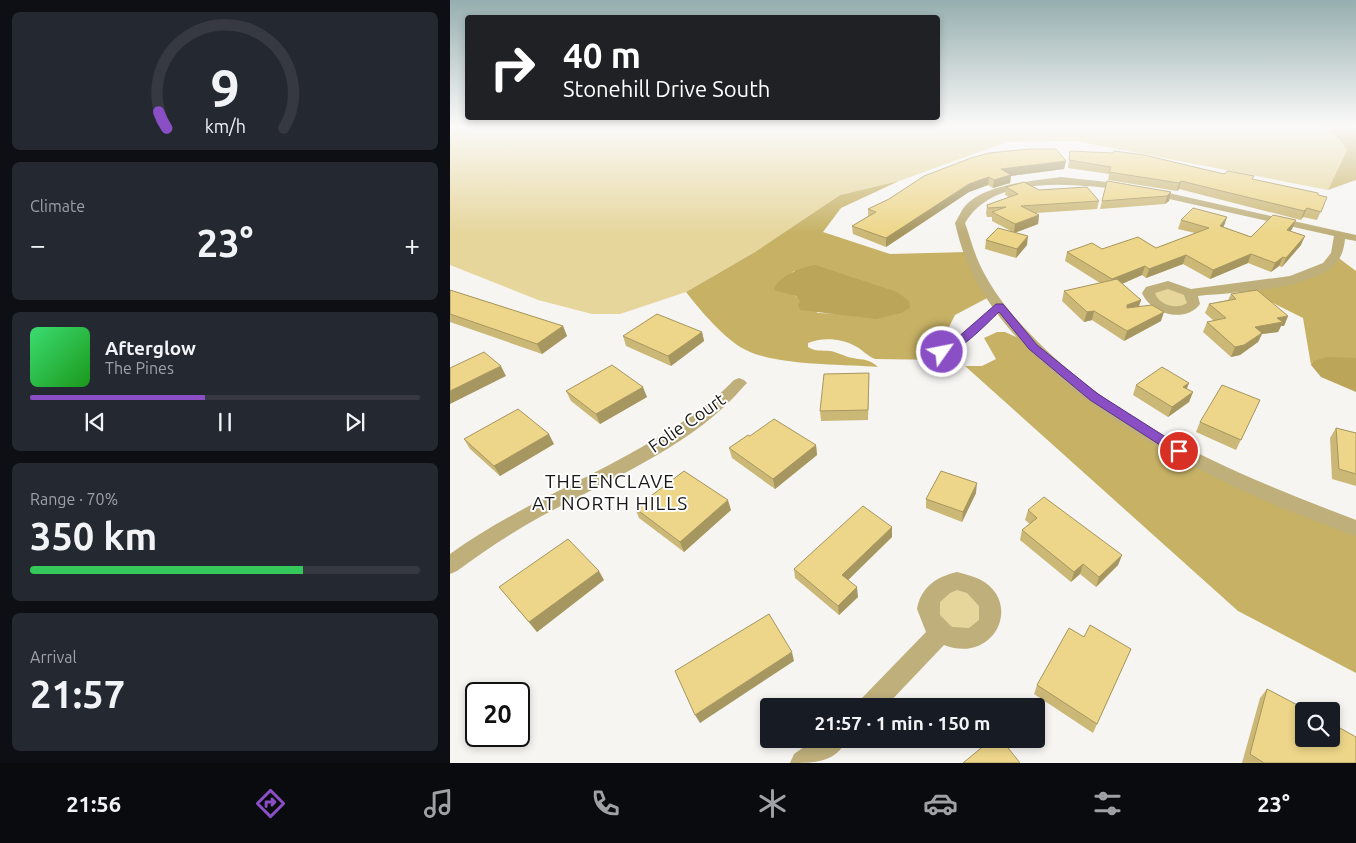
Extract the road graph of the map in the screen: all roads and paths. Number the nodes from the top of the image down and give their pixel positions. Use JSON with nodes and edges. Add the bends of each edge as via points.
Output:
{"nodes":[{"id":1,"x":1340,"y":235,"type":"junction"},
{"id":2,"x":1356,"y":238,"type":"edge"},
{"id":3,"x":1189,"y":293,"type":"dead end"},
{"id":4,"x":1000,"y":306,"type":"junction"},
{"id":5,"x":932,"y":353,"type":"dead end"},
{"id":6,"x":739,"y":383,"type":"dead end"},
{"id":7,"x":1356,"y":528,"type":"edge"},
{"id":8,"x":450,"y":564,"type":"edge"},
{"id":9,"x":941,"y":632,"type":"dead end"},
{"id":10,"x":878,"y":698,"type":"edge"},
{"id":11,"x":823,"y":748,"type":"edge"},
{"id":12,"x":802,"y":763,"type":"edge"}],
"edges":[{"from":1,"to":2,"type":"street"},
{"from":1,"to":3,"type":"street","via":[[1336,256],[1318,271],[1267,285]]},
{"from":1,"to":4,"type":"street","via":[[1139,189],[1061,180],[1021,185],[986,197],[970,208],[960,223],[968,252],[981,279]]},
{"from":4,"to":5,"type":"lane","via":[[952,347]]},
{"from":4,"to":7,"type":"street","via":[[1033,347],[1094,397],[1179,451],[1280,499]]},
{"from":6,"to":8,"type":"street","name":"Folie Court","via":[[726,398],[664,442],[496,533]]},
{"from":9,"to":10,"type":"street"},
{"from":11,"to":12,"type":"street"}]}
